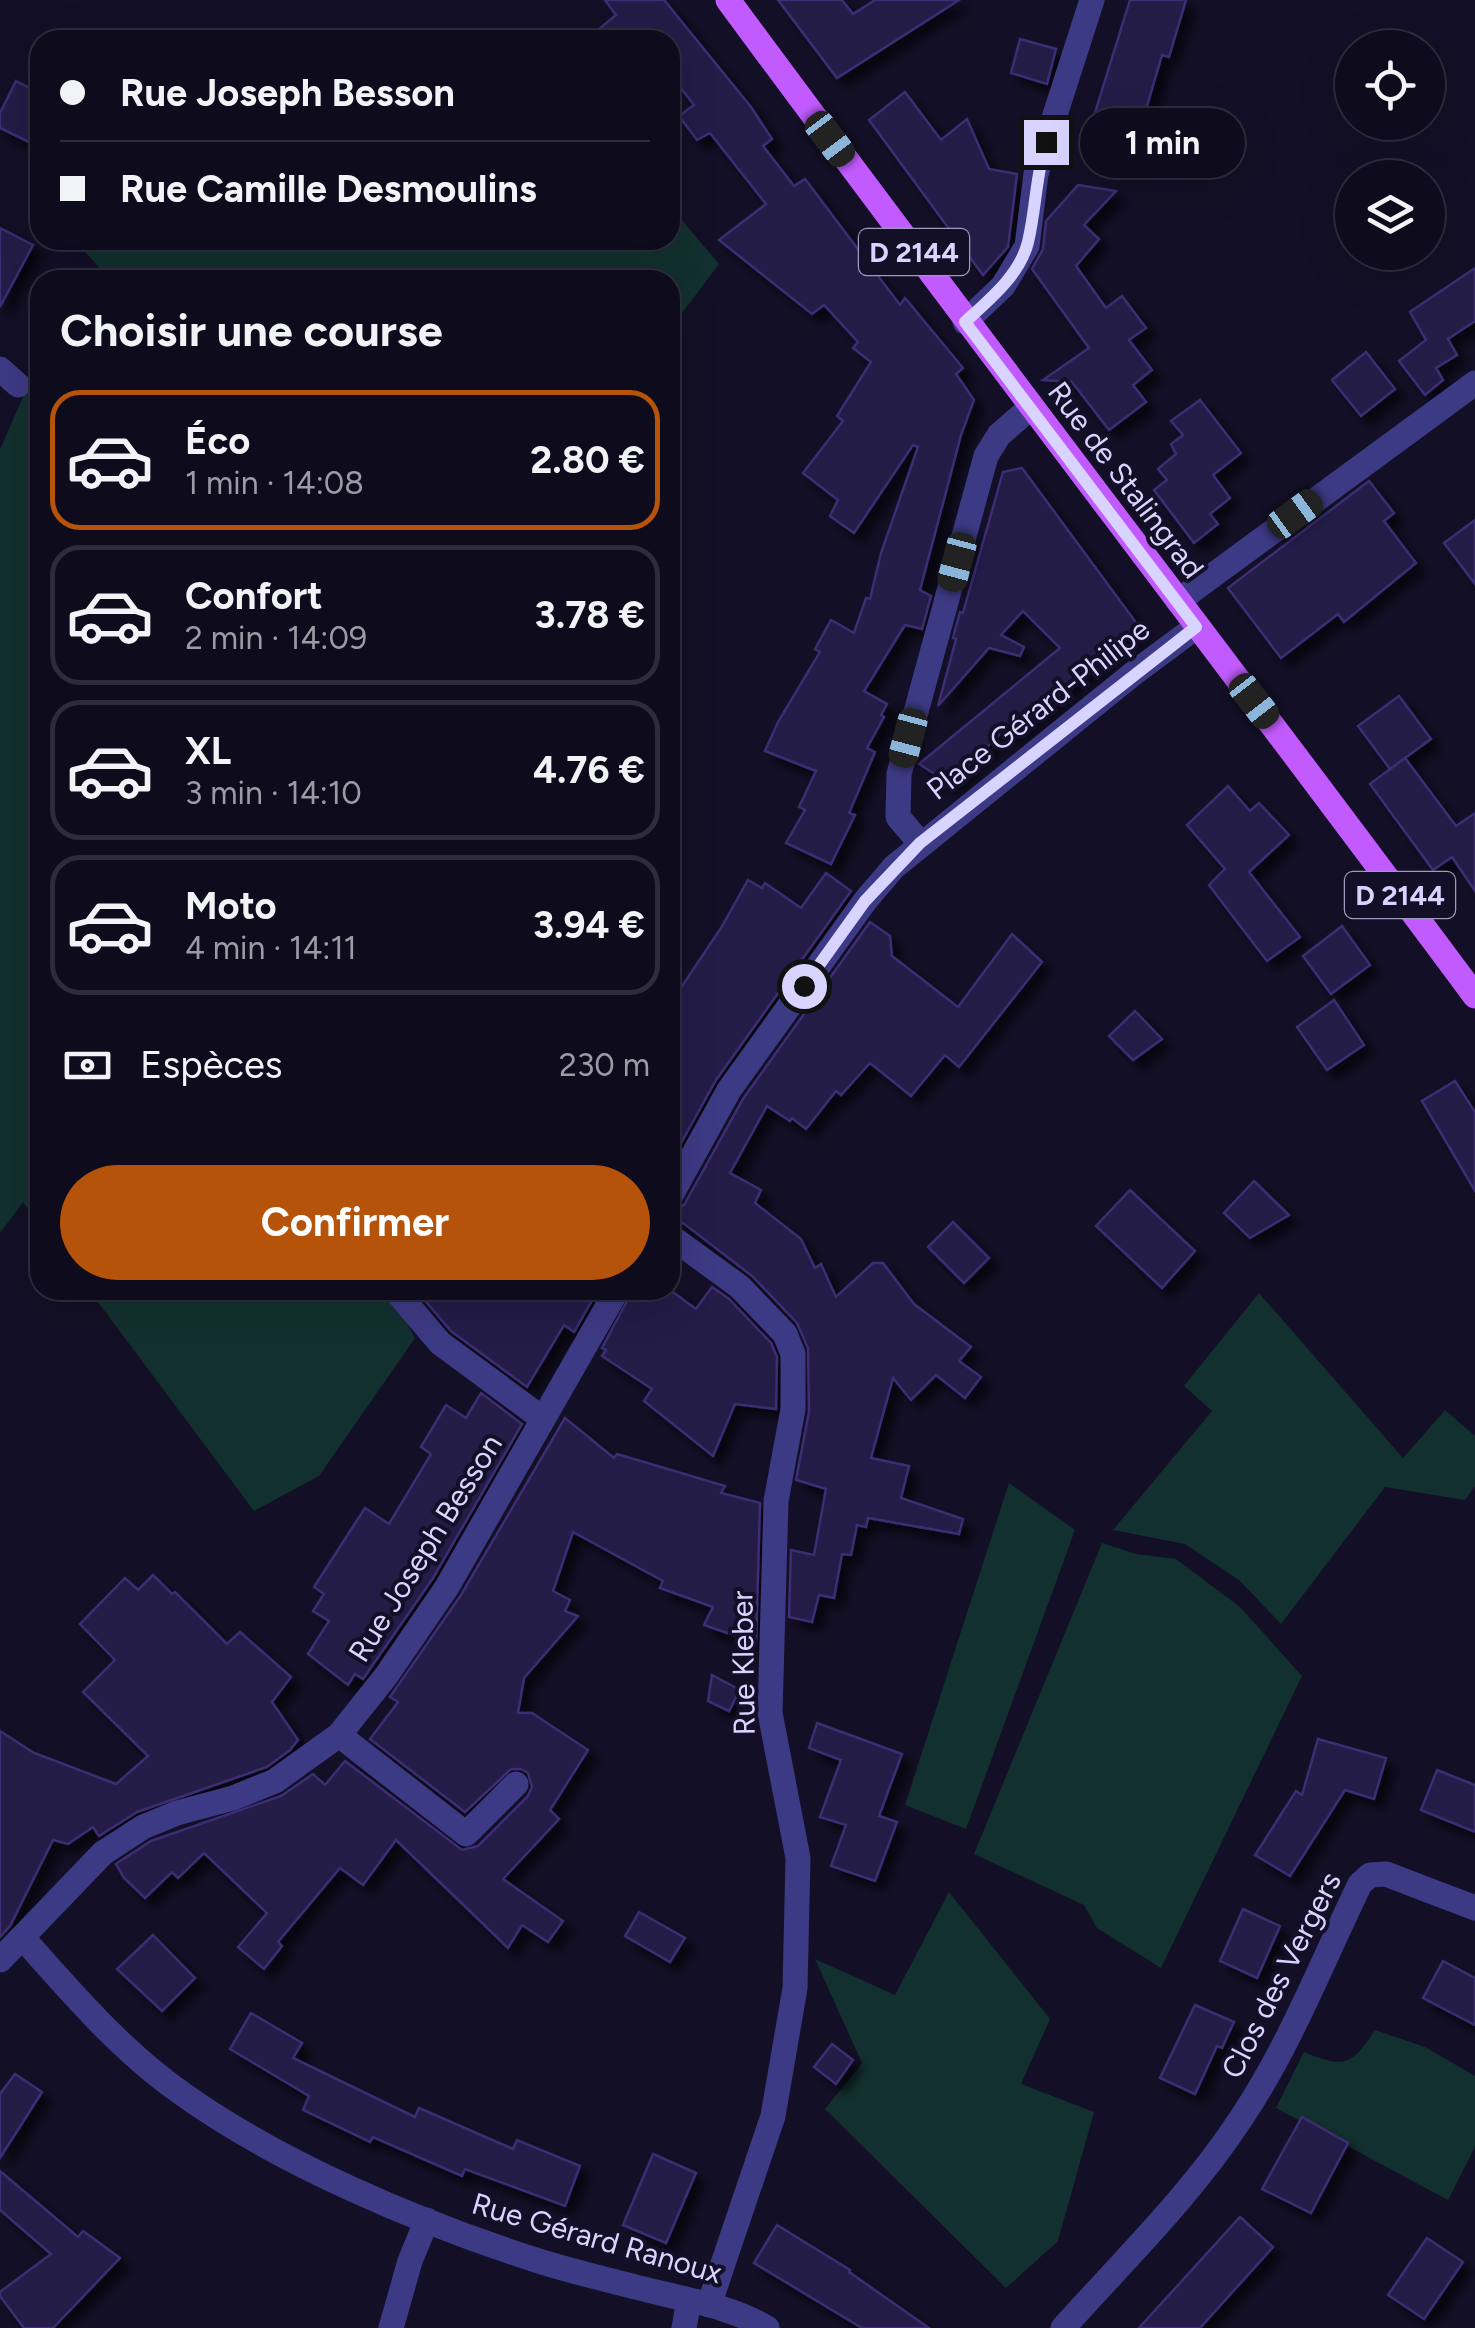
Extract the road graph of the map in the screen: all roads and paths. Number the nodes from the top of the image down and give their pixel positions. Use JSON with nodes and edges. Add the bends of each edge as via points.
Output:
{"nodes":[{"id":1,"x":728,"y":0,"type":"edge"},
{"id":2,"x":1092,"y":0,"type":"edge"},
{"id":3,"x":965,"y":322,"type":"junction"},
{"id":4,"x":1475,"y":382,"type":"edge"},
{"id":5,"x":1030,"y":408,"type":"junction"},
{"id":6,"x":1178,"y":601,"type":"junction"},
{"id":7,"x":1196,"y":627,"type":"junction"},
{"id":8,"x":920,"y":843,"type":"junction"},
{"id":9,"x":1475,"y":996,"type":"edge"},
{"id":10,"x":680,"y":1179,"type":"edge"},
{"id":11,"x":680,"y":1243,"type":"edge"},
{"id":12,"x":403,"y":1300,"type":"edge"},
{"id":13,"x":611,"y":1300,"type":"edge"},
{"id":14,"x":543,"y":1419,"type":"junction"},
{"id":15,"x":339,"y":1736,"type":"junction"},
{"id":16,"x":516,"y":1784,"type":"dead end"},
{"id":17,"x":1475,"y":1908,"type":"edge"},
{"id":18,"x":22,"y":1938,"type":"junction"},
{"id":19,"x":0,"y":1960,"type":"edge"},
{"id":20,"x":427,"y":2220,"type":"junction"},
{"id":21,"x":699,"y":2302,"type":"junction"},
{"id":22,"x":390,"y":2328,"type":"edge"},
{"id":23,"x":684,"y":2328,"type":"edge"},
{"id":24,"x":767,"y":2328,"type":"edge"},
{"id":25,"x":1063,"y":2328,"type":"edge"}],
"edges":[{"from":1,"to":3,"type":"main road","name":"Rue de Stalingrad","number":"D 2144"},
{"from":2,"to":3,"type":"street","via":[[1036,174],[1027,246],[1004,286]]},
{"from":3,"to":5,"type":"main road","name":"Rue de Stalingrad","number":"D 2144"},
{"from":4,"to":6,"type":"street"},
{"from":5,"to":6,"type":"main road","name":"Rue de Stalingrad","number":"D 2144"},
{"from":5,"to":8,"type":"street","via":[[986,456],[898,774],[898,817]]},
{"from":6,"to":7,"type":"main road","name":"Rue de Stalingrad","number":"D 2144"},
{"from":7,"to":8,"type":"street","name":"Place Gérard-Philipe"},
{"from":7,"to":9,"type":"main road","name":"Rue de Stalingrad","number":"D 2144"},
{"from":8,"to":10,"type":"street","via":[[865,901],[729,1090]]},
{"from":11,"to":21,"type":"street","name":"Rue Kleber","via":[[740,1287],[786,1334],[793,1354],[793,1410],[776,1501],[770,1713],[798,1858],[795,1988],[766,2140]]},
{"from":12,"to":14,"type":"street","via":[[440,1343]]},
{"from":13,"to":14,"type":"street","name":"Rue Joseph Besson"},
{"from":14,"to":15,"type":"street","name":"Rue Joseph Besson","via":[[447,1587]]},
{"from":15,"to":16,"type":"street","via":[[466,1834]]},
{"from":15,"to":18,"type":"street","name":"Rue Joseph Besson","via":[[276,1781],[177,1813],[103,1853]]},
{"from":17,"to":25,"type":"street","name":"Clos des Vergers","via":[[1386,1874],[1360,1884],[1279,2057],[1243,2116],[1208,2166]]},
{"from":18,"to":19,"type":"street","name":"Rue Joseph Besson"},
{"from":18,"to":20,"type":"street","name":"Rue Gérard Ranoux","via":[[171,2086],[288,2156]]},
{"from":20,"to":21,"type":"street","name":"Rue Gérard Ranoux","via":[[566,2269]]},
{"from":20,"to":22,"type":"street"},
{"from":21,"to":23,"type":"street","name":"Rue Kleber"},
{"from":21,"to":24,"type":"street","name":"Rue Gérard Ranoux"}]}
